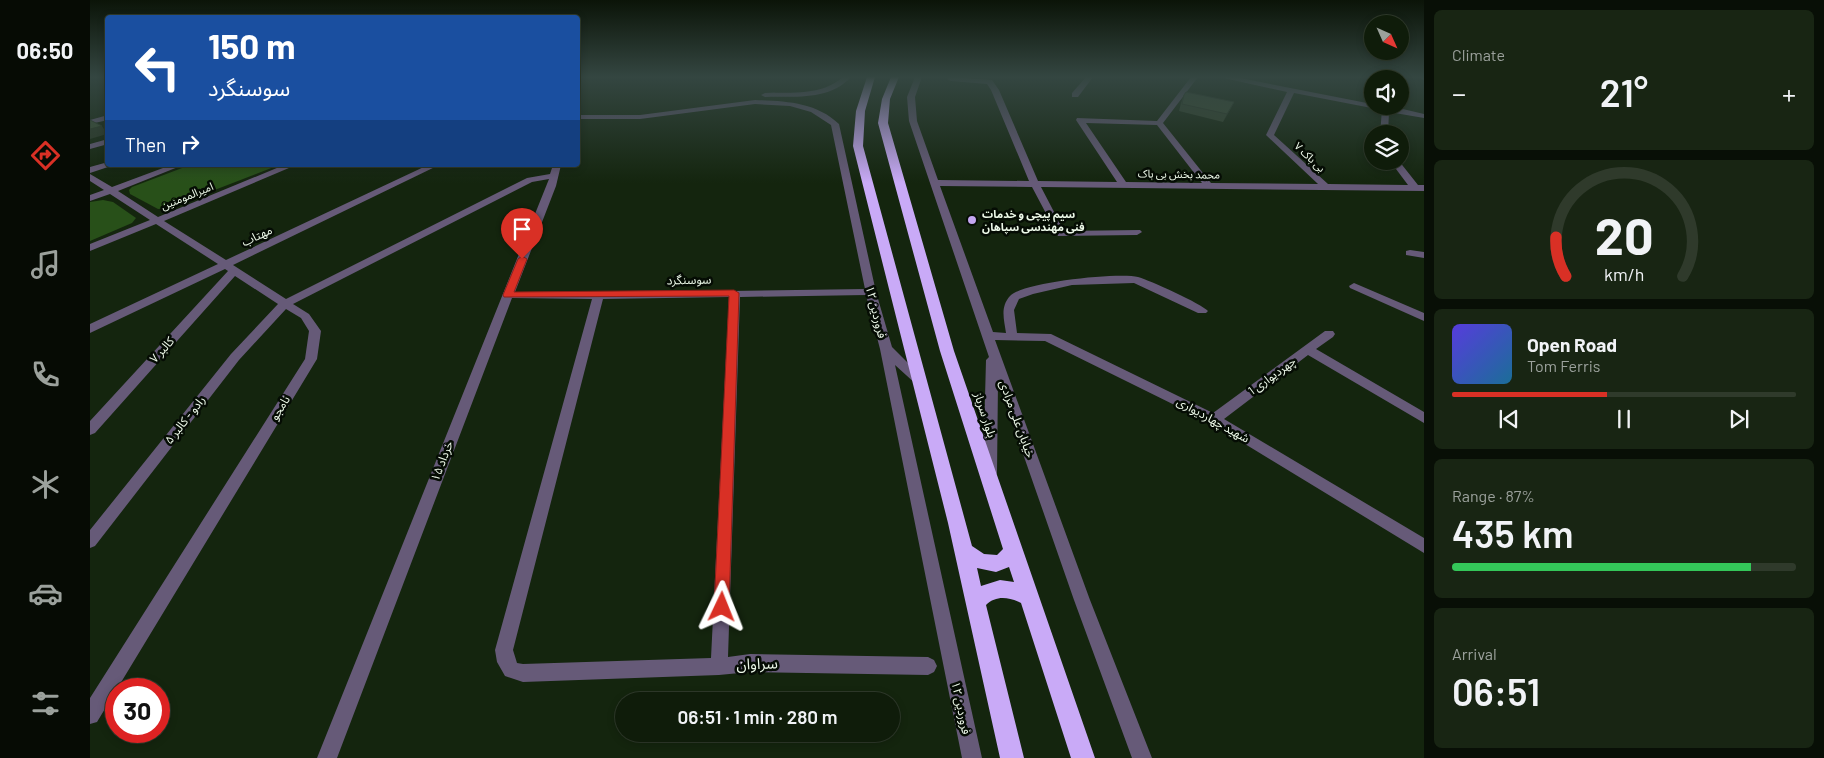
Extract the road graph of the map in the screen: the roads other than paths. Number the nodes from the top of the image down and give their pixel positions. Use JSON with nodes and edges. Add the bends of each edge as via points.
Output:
{"nodes":[{"id":1,"x":680,"y":112,"type":"edge"},
{"id":2,"x":818,"y":112,"type":"edge"},
{"id":3,"x":859,"y":112,"type":"edge"},
{"id":4,"x":884,"y":112,"type":"edge"},
{"id":5,"x":912,"y":112,"type":"edge"},
{"id":6,"x":1005,"y":112,"type":"edge"},
{"id":7,"x":1167,"y":112,"type":"edge"},
{"id":8,"x":1281,"y":112,"type":"edge"},
{"id":9,"x":1409,"y":113,"type":"edge"},
{"id":10,"x":1424,"y":116,"type":"edge"},
{"id":11,"x":580,"y":117,"type":"edge"},
{"id":12,"x":105,"y":118,"type":"edge"},
{"id":13,"x":90,"y":122,"type":"edge"},
{"id":14,"x":1159,"y":123,"type":"junction"},
{"id":15,"x":105,"y":142,"type":"edge"},
{"id":16,"x":90,"y":147,"type":"edge"},
{"id":17,"x":105,"y":165,"type":"edge"},
{"id":18,"x":174,"y":167,"type":"edge"},
{"id":19,"x":287,"y":167,"type":"edge"},
{"id":20,"x":431,"y":167,"type":"edge"},
{"id":21,"x":90,"y":170,"type":"edge"},
{"id":22,"x":556,"y":170,"type":"edge"},
{"id":23,"x":1402,"y":170,"type":"edge"},
{"id":24,"x":90,"y":177,"type":"edge"},
{"id":25,"x":934,"y":182,"type":"junction"},
{"id":26,"x":1035,"y":184,"type":"junction"},
{"id":27,"x":1123,"y":185,"type":"junction"},
{"id":28,"x":1208,"y":186,"type":"junction"},
{"id":29,"x":1326,"y":187,"type":"junction"},
{"id":30,"x":1419,"y":188,"type":"edge"},
{"id":31,"x":112,"y":190,"type":"junction"},
{"id":32,"x":90,"y":198,"type":"edge"},
{"id":33,"x":158,"y":220,"type":"junction"},
{"id":34,"x":1137,"y":232,"type":"dead end"},
{"id":35,"x":90,"y":248,"type":"edge"},
{"id":36,"x":1410,"y":253,"type":"dead end"},
{"id":37,"x":1424,"y":255,"type":"edge"},
{"id":38,"x":229,"y":268,"type":"junction"},
{"id":39,"x":1354,"y":286,"type":"dead end"},
{"id":40,"x":871,"y":292,"type":"junction"},
{"id":41,"x":734,"y":293,"type":"junction"},
{"id":42,"x":508,"y":295,"type":"junction"},
{"id":43,"x":598,"y":296,"type":"junction"},
{"id":44,"x":284,"y":304,"type":"junction"},
{"id":45,"x":1202,"y":311,"type":"dead end"},
{"id":46,"x":1424,"y":317,"type":"edge"},
{"id":47,"x":90,"y":329,"type":"edge"},
{"id":48,"x":1329,"y":334,"type":"dead end"},
{"id":49,"x":987,"y":336,"type":"junction"},
{"id":50,"x":1012,"y":336,"type":"junction"},
{"id":51,"x":886,"y":349,"type":"junction"},
{"id":52,"x":1308,"y":350,"type":"junction"},
{"id":53,"x":992,"y":351,"type":"junction"},
{"id":54,"x":920,"y":382,"type":"junction"},
{"id":55,"x":1214,"y":418,"type":"junction"},
{"id":56,"x":1424,"y":418,"type":"edge"},
{"id":57,"x":90,"y":430,"type":"edge"},
{"id":58,"x":990,"y":483,"type":"junction"},
{"id":59,"x":90,"y":541,"type":"edge"},
{"id":60,"x":1424,"y":546,"type":"edge"},
{"id":61,"x":963,"y":550,"type":"junction"},
{"id":62,"x":1012,"y":551,"type":"junction"},
{"id":63,"x":1028,"y":597,"type":"junction"},
{"id":64,"x":976,"y":602,"type":"junction"},
{"id":65,"x":719,"y":666,"type":"junction"},
{"id":66,"x":928,"y":666,"type":"dead end"},
{"id":67,"x":91,"y":711,"type":"edge"},
{"id":68,"x":328,"y":758,"type":"edge"},
{"id":69,"x":972,"y":758,"type":"edge"},
{"id":70,"x":1012,"y":758,"type":"edge"},
{"id":71,"x":1083,"y":758,"type":"edge"},
{"id":72,"x":1142,"y":758,"type":"edge"}],
"edges":[{"from":1,"to":11,"type":"street","name":"۱۲ فروردین","via":[[640,118]]},
{"from":2,"to":40,"type":"street","name":"۱۲ فروردین","via":[[835,124]]},
{"from":3,"to":54,"type":"highway","via":[[858,146]]},
{"from":4,"to":58,"type":"highway","name":"بلوار سرباز","via":[[883,123],[947,350]]},
{"from":5,"to":25,"type":"street","name":"خیابان علی مرادی"},
{"from":6,"to":26,"type":"street"},
{"from":7,"to":14,"type":"street"},
{"from":8,"to":29,"type":"street","name":"بی باک ۷","via":[[1270,134]]},
{"from":9,"to":10,"type":"street"},
{"from":12,"to":13,"type":"street"},
{"from":14,"to":27,"type":"street","via":[[1080,120]]},
{"from":14,"to":28,"type":"street"},
{"from":15,"to":16,"type":"street"},
{"from":17,"to":21,"type":"street"},
{"from":18,"to":31,"type":"street"},
{"from":19,"to":33,"type":"street","name":"امیرالمومنین"},
{"from":20,"to":38,"type":"street","name":"مهتاب"},
{"from":22,"to":42,"type":"street","name":"۱۵ خرداد"},
{"from":22,"to":44,"type":"street","via":[[530,180]]},
{"from":23,"to":30,"type":"street"},
{"from":24,"to":31,"type":"street","name":"نامجو"},
{"from":25,"to":26,"type":"street","name":"محمد بخش بی باک"},
{"from":25,"to":49,"type":"street","name":"خیابان علی مرادی"},
{"from":26,"to":27,"type":"street","name":"محمد بخش بی باک"},
{"from":26,"to":34,"type":"street","via":[[1062,234]]},
{"from":27,"to":28,"type":"street","name":"محمد بخش بی باک"},
{"from":28,"to":29,"type":"street","name":"محمد بخش بی باک"},
{"from":29,"to":30,"type":"street","name":"محمد بخش بی باک"},
{"from":31,"to":32,"type":"street"},
{"from":31,"to":33,"type":"street","name":"نامجو"},
{"from":33,"to":35,"type":"street","name":"امیرالمومنین"},
{"from":33,"to":38,"type":"street","name":"نامجو"},
{"from":36,"to":37,"type":"street"},
{"from":38,"to":44,"type":"street","name":"نامجو"},
{"from":38,"to":47,"type":"street","name":"مهتاب"},
{"from":38,"to":57,"type":"street","name":"کالبر ۷"},
{"from":39,"to":46,"type":"street"},
{"from":40,"to":41,"type":"street","name":"سوسنگرد"},
{"from":40,"to":51,"type":"street","name":"۱۲ فروردین"},
{"from":41,"to":43,"type":"street","name":"سوسنگرد"},
{"from":41,"to":65,"type":"street","name":"سراوان"},
{"from":42,"to":43,"type":"street","name":"سوسنگرد"},
{"from":42,"to":68,"type":"street","name":"۱۵ خرداد"},
{"from":43,"to":65,"type":"street","via":[[504,650],[506,662],[511,670],[523,673]]},
{"from":44,"to":59,"type":"street","name":"رادو - کالبر ۵","via":[[235,357]]},
{"from":44,"to":67,"type":"street","name":"نامجو","via":[[305,316],[315,331],[311,359]]},
{"from":45,"to":50,"type":"street","via":[[1136,280],[1072,282],[1015,297],[1008,310]]},
{"from":48,"to":52,"type":"street","name":"چهردیواری 1"},
{"from":49,"to":50,"type":"street","name":"شهید چهاردیواری"},
{"from":49,"to":53,"type":"street","name":"خیابان علی مرادی"},
{"from":50,"to":55,"type":"street","name":"شهید چهاردیواری","via":[[1047,337]]},
{"from":51,"to":54,"type":"street"},
{"from":51,"to":69,"type":"street","name":"۱۲ فروردین"},
{"from":52,"to":55,"type":"street","name":"چهردیواری 1"},
{"from":52,"to":56,"type":"street"},
{"from":53,"to":58,"type":"street"},
{"from":53,"to":72,"type":"street","name":"خیابان علی مرادی"},
{"from":54,"to":61,"type":"highway"},
{"from":55,"to":60,"type":"street","name":"شهید چهاردیواری"},
{"from":58,"to":62,"type":"highway","name":"بلوار سرباز"},
{"from":61,"to":62,"type":"highway","via":[[978,561],[995,564],[1003,562]]},
{"from":61,"to":64,"type":"highway"},
{"from":62,"to":63,"type":"highway","name":"بلوار سرباز"},
{"from":63,"to":64,"type":"highway","via":[[998,588],[981,595]]},
{"from":63,"to":71,"type":"highway","name":"بلوار سرباز"},
{"from":64,"to":70,"type":"highway"},
{"from":65,"to":66,"type":"street","name":"سراوان","via":[[750,663]]}]}
